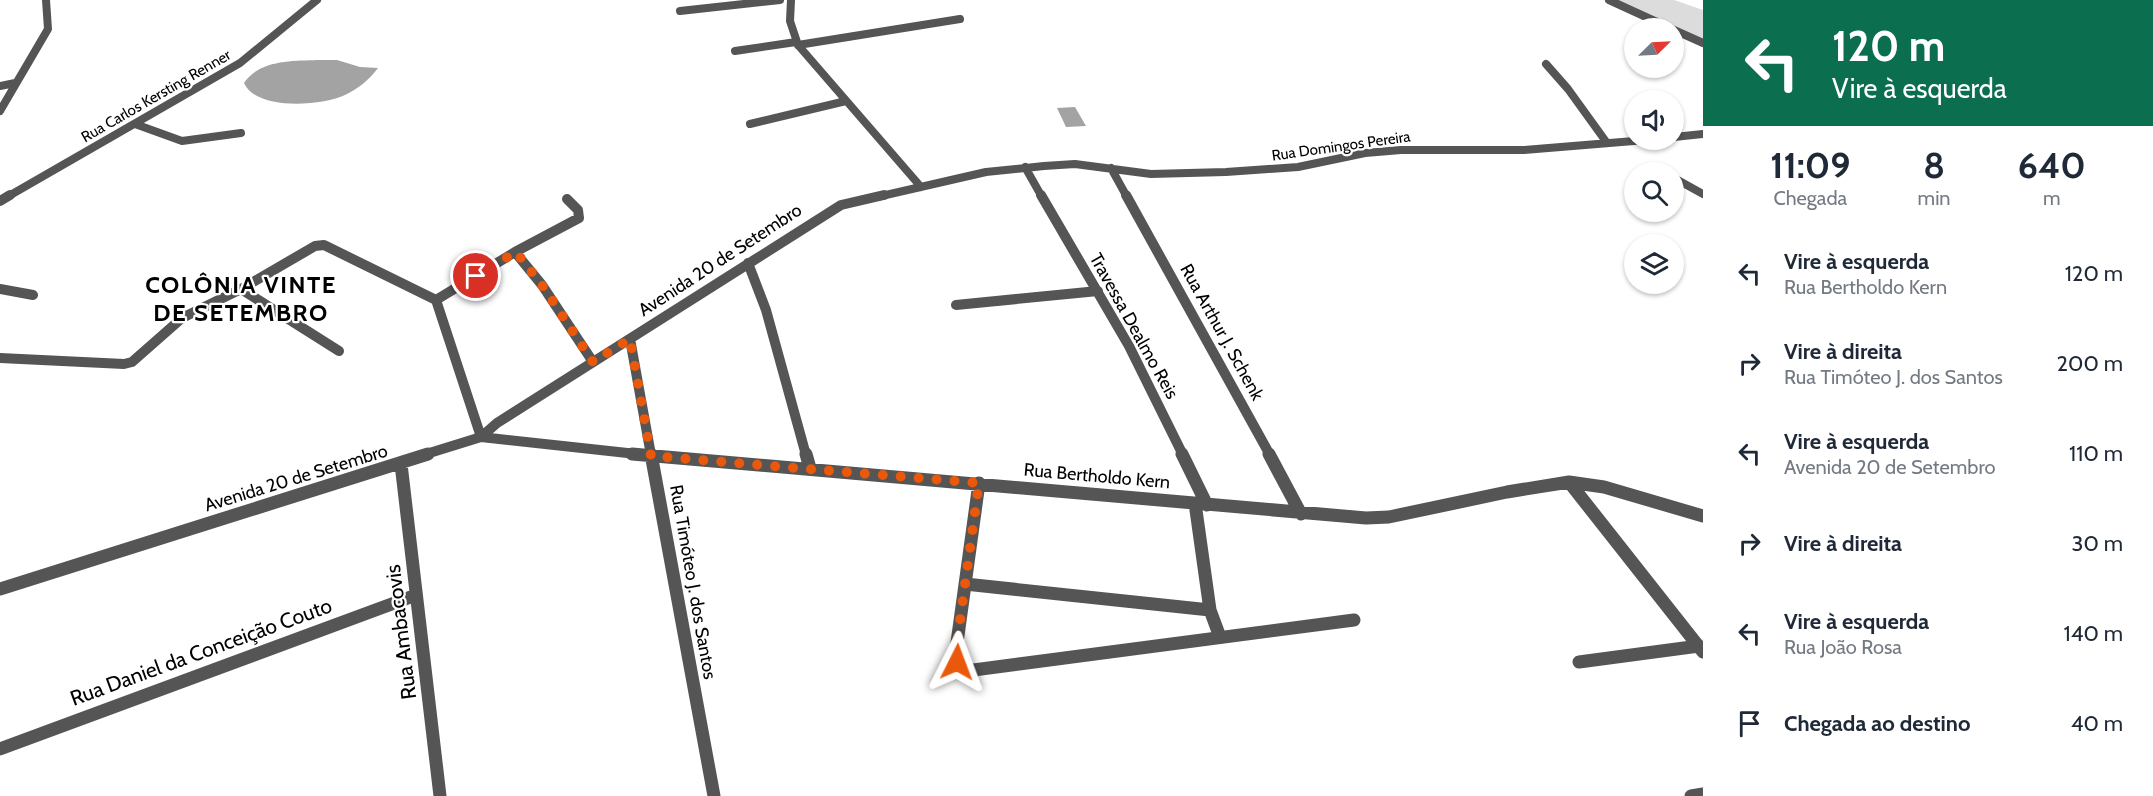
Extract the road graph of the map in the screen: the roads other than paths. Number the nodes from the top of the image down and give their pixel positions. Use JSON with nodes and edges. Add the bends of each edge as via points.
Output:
{"nodes":[{"id":1,"x":46,"y":0,"type":"edge"},
{"id":2,"x":317,"y":0,"type":"edge"},
{"id":3,"x":780,"y":0,"type":"edge"},
{"id":4,"x":791,"y":0,"type":"edge"},
{"id":5,"x":1609,"y":0,"type":"edge"},
{"id":6,"x":680,"y":11,"type":"dead end"},
{"id":7,"x":1648,"y":18,"type":"edge"},
{"id":8,"x":960,"y":19,"type":"dead end"},
{"id":9,"x":1684,"y":34,"type":"edge"},
{"id":10,"x":797,"y":43,"type":"junction"},
{"id":11,"x":1703,"y":43,"type":"edge"},
{"id":12,"x":735,"y":51,"type":"dead end"},
{"id":13,"x":1546,"y":64,"type":"dead end"},
{"id":14,"x":15,"y":83,"type":"junction"},
{"id":15,"x":0,"y":86,"type":"edge"},
{"id":16,"x":846,"y":101,"type":"junction"},
{"id":17,"x":0,"y":111,"type":"edge"},
{"id":18,"x":135,"y":124,"type":"junction"},
{"id":19,"x":750,"y":124,"type":"dead end"},
{"id":20,"x":241,"y":133,"type":"dead end"},
{"id":21,"x":1703,"y":134,"type":"edge"},
{"id":22,"x":1688,"y":135,"type":"junction"},
{"id":23,"x":1684,"y":136,"type":"edge"},
{"id":24,"x":1624,"y":142,"type":"edge"},
{"id":25,"x":1607,"y":143,"type":"junction"},
{"id":26,"x":1703,"y":144,"type":"edge"},
{"id":27,"x":1025,"y":167,"type":"junction"},
{"id":28,"x":1111,"y":168,"type":"junction"},
{"id":29,"x":1684,"y":184,"type":"edge"},
{"id":30,"x":921,"y":187,"type":"junction"},
{"id":31,"x":1703,"y":194,"type":"edge"},
{"id":32,"x":567,"y":199,"type":"dead end"},
{"id":33,"x":0,"y":201,"type":"edge"},
{"id":34,"x":516,"y":252,"type":"junction"},
{"id":35,"x":748,"y":263,"type":"junction"},
{"id":36,"x":0,"y":289,"type":"edge"},
{"id":37,"x":241,"y":289,"type":"junction"},
{"id":38,"x":1098,"y":291,"type":"junction"},
{"id":39,"x":33,"y":295,"type":"dead end"},
{"id":40,"x":436,"y":300,"type":"junction"},
{"id":41,"x":956,"y":305,"type":"dead end"},
{"id":42,"x":630,"y":339,"type":"junction"},
{"id":43,"x":339,"y":351,"type":"dead end"},
{"id":44,"x":0,"y":358,"type":"edge"},
{"id":45,"x":593,"y":362,"type":"junction"},
{"id":46,"x":481,"y":437,"type":"junction"},
{"id":47,"x":651,"y":456,"type":"junction"},
{"id":48,"x":401,"y":464,"type":"junction"},
{"id":49,"x":810,"y":468,"type":"junction"},
{"id":50,"x":1569,"y":482,"type":"junction"},
{"id":51,"x":979,"y":483,"type":"junction"},
{"id":52,"x":1201,"y":504,"type":"junction"},
{"id":53,"x":1301,"y":514,"type":"junction"},
{"id":54,"x":1703,"y":516,"type":"edge"},
{"id":55,"x":965,"y":584,"type":"junction"},
{"id":56,"x":0,"y":589,"type":"edge"},
{"id":57,"x":416,"y":595,"type":"junction"},
{"id":58,"x":1210,"y":610,"type":"junction"},
{"id":59,"x":1354,"y":620,"type":"dead end"},
{"id":60,"x":1220,"y":637,"type":"junction"},
{"id":61,"x":1701,"y":649,"type":"edge"},
{"id":62,"x":1579,"y":662,"type":"dead end"},
{"id":63,"x":0,"y":749,"type":"edge"},
{"id":64,"x":1703,"y":794,"type":"edge"},
{"id":65,"x":440,"y":796,"type":"edge"},
{"id":66,"x":714,"y":796,"type":"edge"},
{"id":67,"x":1691,"y":796,"type":"edge"}],
"edges":[{"from":1,"to":14,"type":"street","via":[[48,29]]},
{"from":2,"to":18,"type":"street","name":"Rua Carlos Kersting Renner","via":[[240,63]]},
{"from":3,"to":6,"type":"street"},
{"from":4,"to":10,"type":"street","via":[[790,21]]},
{"from":5,"to":7,"type":"street"},
{"from":8,"to":10,"type":"street"},
{"from":9,"to":11,"type":"street"},
{"from":10,"to":12,"type":"street"},
{"from":10,"to":16,"type":"street"},
{"from":13,"to":25,"type":"street"},
{"from":14,"to":15,"type":"street"},
{"from":14,"to":17,"type":"street"},
{"from":16,"to":19,"type":"street"},
{"from":16,"to":30,"type":"street"},
{"from":18,"to":20,"type":"street","via":[[182,141]]},
{"from":18,"to":33,"type":"street","name":"Rua Carlos Kersting Renner"},
{"from":21,"to":22,"type":"street"},
{"from":22,"to":23,"type":"street"},
{"from":22,"to":26,"type":"street"},
{"from":24,"to":25,"type":"street","name":"Rua Domingos Pereira"},
{"from":25,"to":28,"type":"street","name":"Rua Domingos Pereira","via":[[1524,150],[1401,150],[1266,170],[1151,174]]},
{"from":27,"to":28,"type":"street","name":"Avenida 20 de Setembro","via":[[1075,164]]},
{"from":27,"to":30,"type":"street","name":"Avenida 20 de Setembro"},
{"from":27,"to":38,"type":"street","name":"Travessa Dealmo Reis"},
{"from":28,"to":53,"type":"street","name":"Rua Arthur J. Schenk"},
{"from":29,"to":31,"type":"street"},
{"from":30,"to":35,"type":"street","name":"Avenida 20 de Setembro","via":[[841,205]]},
{"from":32,"to":34,"type":"street","via":[[578,210],[579,218]]},
{"from":34,"to":40,"type":"street"},
{"from":34,"to":45,"type":"street"},
{"from":35,"to":42,"type":"street","name":"Avenida 20 de Setembro"},
{"from":35,"to":49,"type":"street","via":[[766,310]]},
{"from":36,"to":39,"type":"street"},
{"from":37,"to":40,"type":"street","via":[[315,246],[324,245]]},
{"from":37,"to":43,"type":"street"},
{"from":37,"to":44,"type":"street","via":[[182,318],[137,360],[119,363]]},
{"from":38,"to":41,"type":"street"},
{"from":38,"to":52,"type":"street","name":"Travessa Dealmo Reis","via":[[1168,423]]},
{"from":40,"to":46,"type":"street"},
{"from":42,"to":45,"type":"street","name":"Avenida 20 de Setembro"},
{"from":42,"to":47,"type":"street","name":"Rua Timóteo J. dos Santos"},
{"from":45,"to":46,"type":"street","name":"Avenida 20 de Setembro"},
{"from":46,"to":47,"type":"street","name":"Rua Bertholdo Kern"},
{"from":46,"to":48,"type":"street","name":"Avenida 20 de Setembro"},
{"from":47,"to":49,"type":"street","name":"Rua Bertholdo Kern"},
{"from":47,"to":66,"type":"street","name":"Rua Timóteo J. dos Santos"},
{"from":48,"to":56,"type":"street","name":"Avenida 20 de Setembro"},
{"from":48,"to":57,"type":"street","name":"Rua Ambacovis"},
{"from":49,"to":51,"type":"street","name":"Rua Bertholdo Kern"},
{"from":50,"to":53,"type":"street","name":"Rua Bertholdo Kern","via":[[1389,518]]},
{"from":50,"to":54,"type":"street","name":"Rua Bertholdo Kern","via":[[1615,490]]},
{"from":50,"to":61,"type":"street"},
{"from":51,"to":52,"type":"street","name":"Rua Bertholdo Kern"},
{"from":51,"to":55,"type":"street"},
{"from":52,"to":53,"type":"street","name":"Rua Bertholdo Kern"},
{"from":52,"to":58,"type":"street","name":"Travessa Dealmo Reis"},
{"from":55,"to":58,"type":"street"},
{"from":55,"to":60,"type":"street","via":[[956,650],[957,662],[966,671]]},
{"from":57,"to":63,"type":"street","name":"Rua Daniel da Conceição Couto"},
{"from":57,"to":65,"type":"street","name":"Rua Ambacovis"},
{"from":58,"to":60,"type":"street","name":"Travessa Dealmo Reis"},
{"from":59,"to":60,"type":"street"},
{"from":61,"to":62,"type":"street"},
{"from":64,"to":67,"type":"street"}]}
